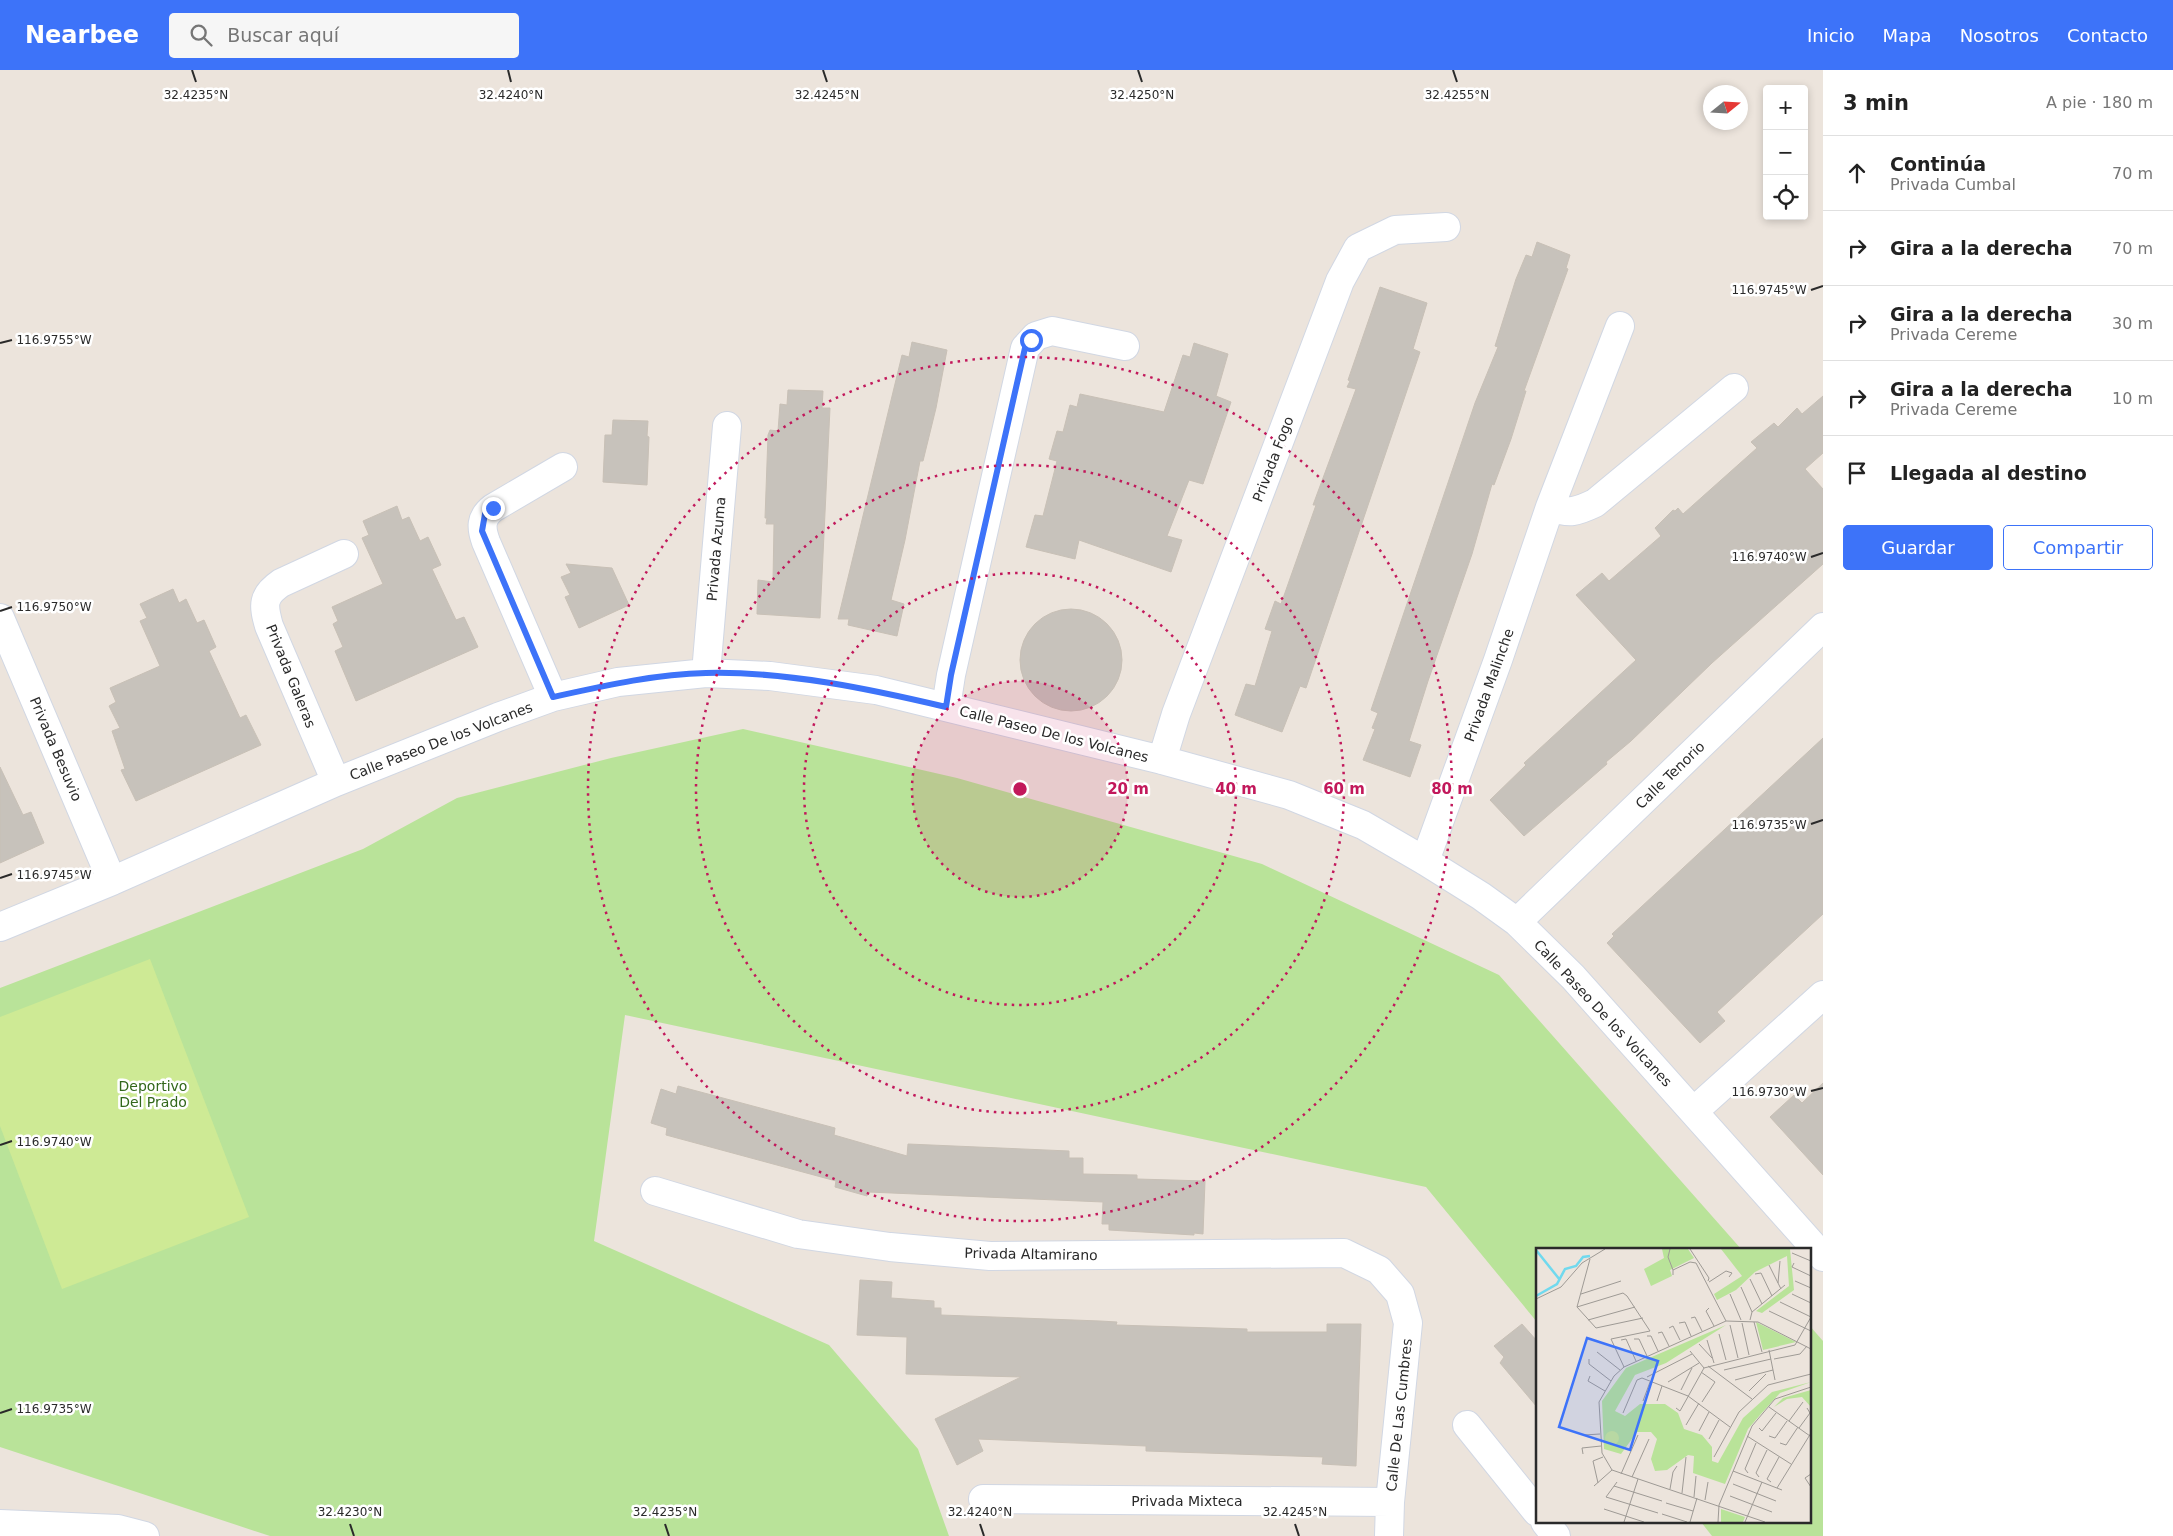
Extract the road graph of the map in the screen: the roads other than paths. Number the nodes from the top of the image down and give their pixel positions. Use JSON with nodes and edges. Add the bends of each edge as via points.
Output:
{"nodes":[{"id":1,"x":1446,"y":228,"type":"dead end"},
{"id":2,"x":1620,"y":326,"type":"dead end"},
{"id":3,"x":1125,"y":346,"type":"dead end"},
{"id":4,"x":1734,"y":388,"type":"dead end"},
{"id":5,"x":727,"y":426,"type":"dead end"},
{"id":6,"x":563,"y":467,"type":"dead end"},
{"id":7,"x":1550,"y":507,"type":"junction"},
{"id":8,"x":344,"y":554,"type":"dead end"},
{"id":9,"x":0,"y":618,"type":"edge"},
{"id":10,"x":1823,"y":626,"type":"edge"},
{"id":11,"x":706,"y":673,"type":"junction"},
{"id":12,"x":553,"y":697,"type":"junction"},
{"id":13,"x":946,"y":707,"type":"junction"},
{"id":14,"x":1162,"y":760,"type":"junction"},
{"id":15,"x":336,"y":782,"type":"junction"},
{"id":16,"x":1425,"y":861,"type":"junction"},
{"id":17,"x":112,"y":881,"type":"junction"},
{"id":18,"x":1517,"y":922,"type":"junction"},
{"id":19,"x":0,"y":927,"type":"edge"},
{"id":20,"x":1823,"y":994,"type":"edge"},
{"id":21,"x":1694,"y":1111,"type":"junction"},
{"id":22,"x":654,"y":1191,"type":"dead end"},
{"id":23,"x":1823,"y":1257,"type":"edge"},
{"id":24,"x":1400,"y":1294,"type":"joint"},
{"id":25,"x":1467,"y":1426,"type":"dead end"},
{"id":26,"x":983,"y":1499,"type":"dead end"},
{"id":27,"x":1390,"y":1502,"type":"junction"},
{"id":28,"x":1536,"y":1511,"type":"edge"},
{"id":29,"x":0,"y":1524,"type":"edge"},
{"id":30,"x":1547,"y":1524,"type":"edge"},
{"id":31,"x":145,"y":1536,"type":"edge"},
{"id":32,"x":1389,"y":1536,"type":"edge"},
{"id":33,"x":1556,"y":1536,"type":"edge"}],
"edges":[{"from":1,"to":14,"type":"street","name":"Privada Fogo","via":[[1395,230],[1358,248],[1340,281]]},
{"from":2,"to":7,"type":"street","name":"Privada Malinche"},
{"from":3,"to":13,"type":"street","via":[[1052,331],[1036,336],[1025,348]]},
{"from":4,"to":7,"type":"street","via":[[1595,503],[1566,512]]},
{"from":5,"to":11,"type":"street","name":"Privada Azuma"},
{"from":6,"to":12,"type":"street","via":[[493,508],[482,521],[486,542]]},
{"from":7,"to":16,"type":"street","name":"Privada Malinche"},
{"from":8,"to":15,"type":"street","name":"Privada Galeras","via":[[277,586],[266,598],[265,611]]},
{"from":9,"to":17,"type":"street","name":"Privada Besuvio"},
{"from":10,"to":18,"type":"street","name":"Calle Tenorio"},
{"from":11,"to":12,"type":"street","name":"Calle Paseo De los Volcanes","via":[[618,682]]},
{"from":11,"to":13,"type":"street","name":"Calle Paseo De los Volcanes","via":[[770,676],[866,689]]},
{"from":12,"to":15,"type":"street","name":"Calle Paseo De los Volcanes"},
{"from":13,"to":14,"type":"street","name":"Calle Paseo De los Volcanes"},
{"from":14,"to":16,"type":"street","name":"Calle Paseo De los Volcanes","via":[[1289,795],[1363,825]]},
{"from":15,"to":17,"type":"street","name":"Calle Paseo De los Volcanes"},
{"from":16,"to":18,"type":"street","name":"Calle Paseo De los Volcanes"},
{"from":17,"to":19,"type":"street","name":"Calle Paseo De los Volcanes"},
{"from":18,"to":21,"type":"street","name":"Calle Paseo De los Volcanes","via":[[1573,977]]},
{"from":20,"to":21,"type":"street"},
{"from":21,"to":23,"type":"street","name":"Calle Paseo De los Volcanes"},
{"from":22,"to":24,"type":"street","name":"Privada Altamirano","via":[[798,1234],[990,1256],[1344,1253],[1379,1270]]},
{"from":24,"to":27,"type":"street","name":"Calle De Las Cumbres","via":[[1408,1323]]},
{"from":25,"to":28,"type":"street"},
{"from":26,"to":27,"type":"street","name":"Privada Mixteca"},
{"from":27,"to":32,"type":"street","name":"Calle De Las Cumbres"},
{"from":29,"to":31,"type":"street","via":[[118,1529]]},
{"from":30,"to":33,"type":"street"}]}
